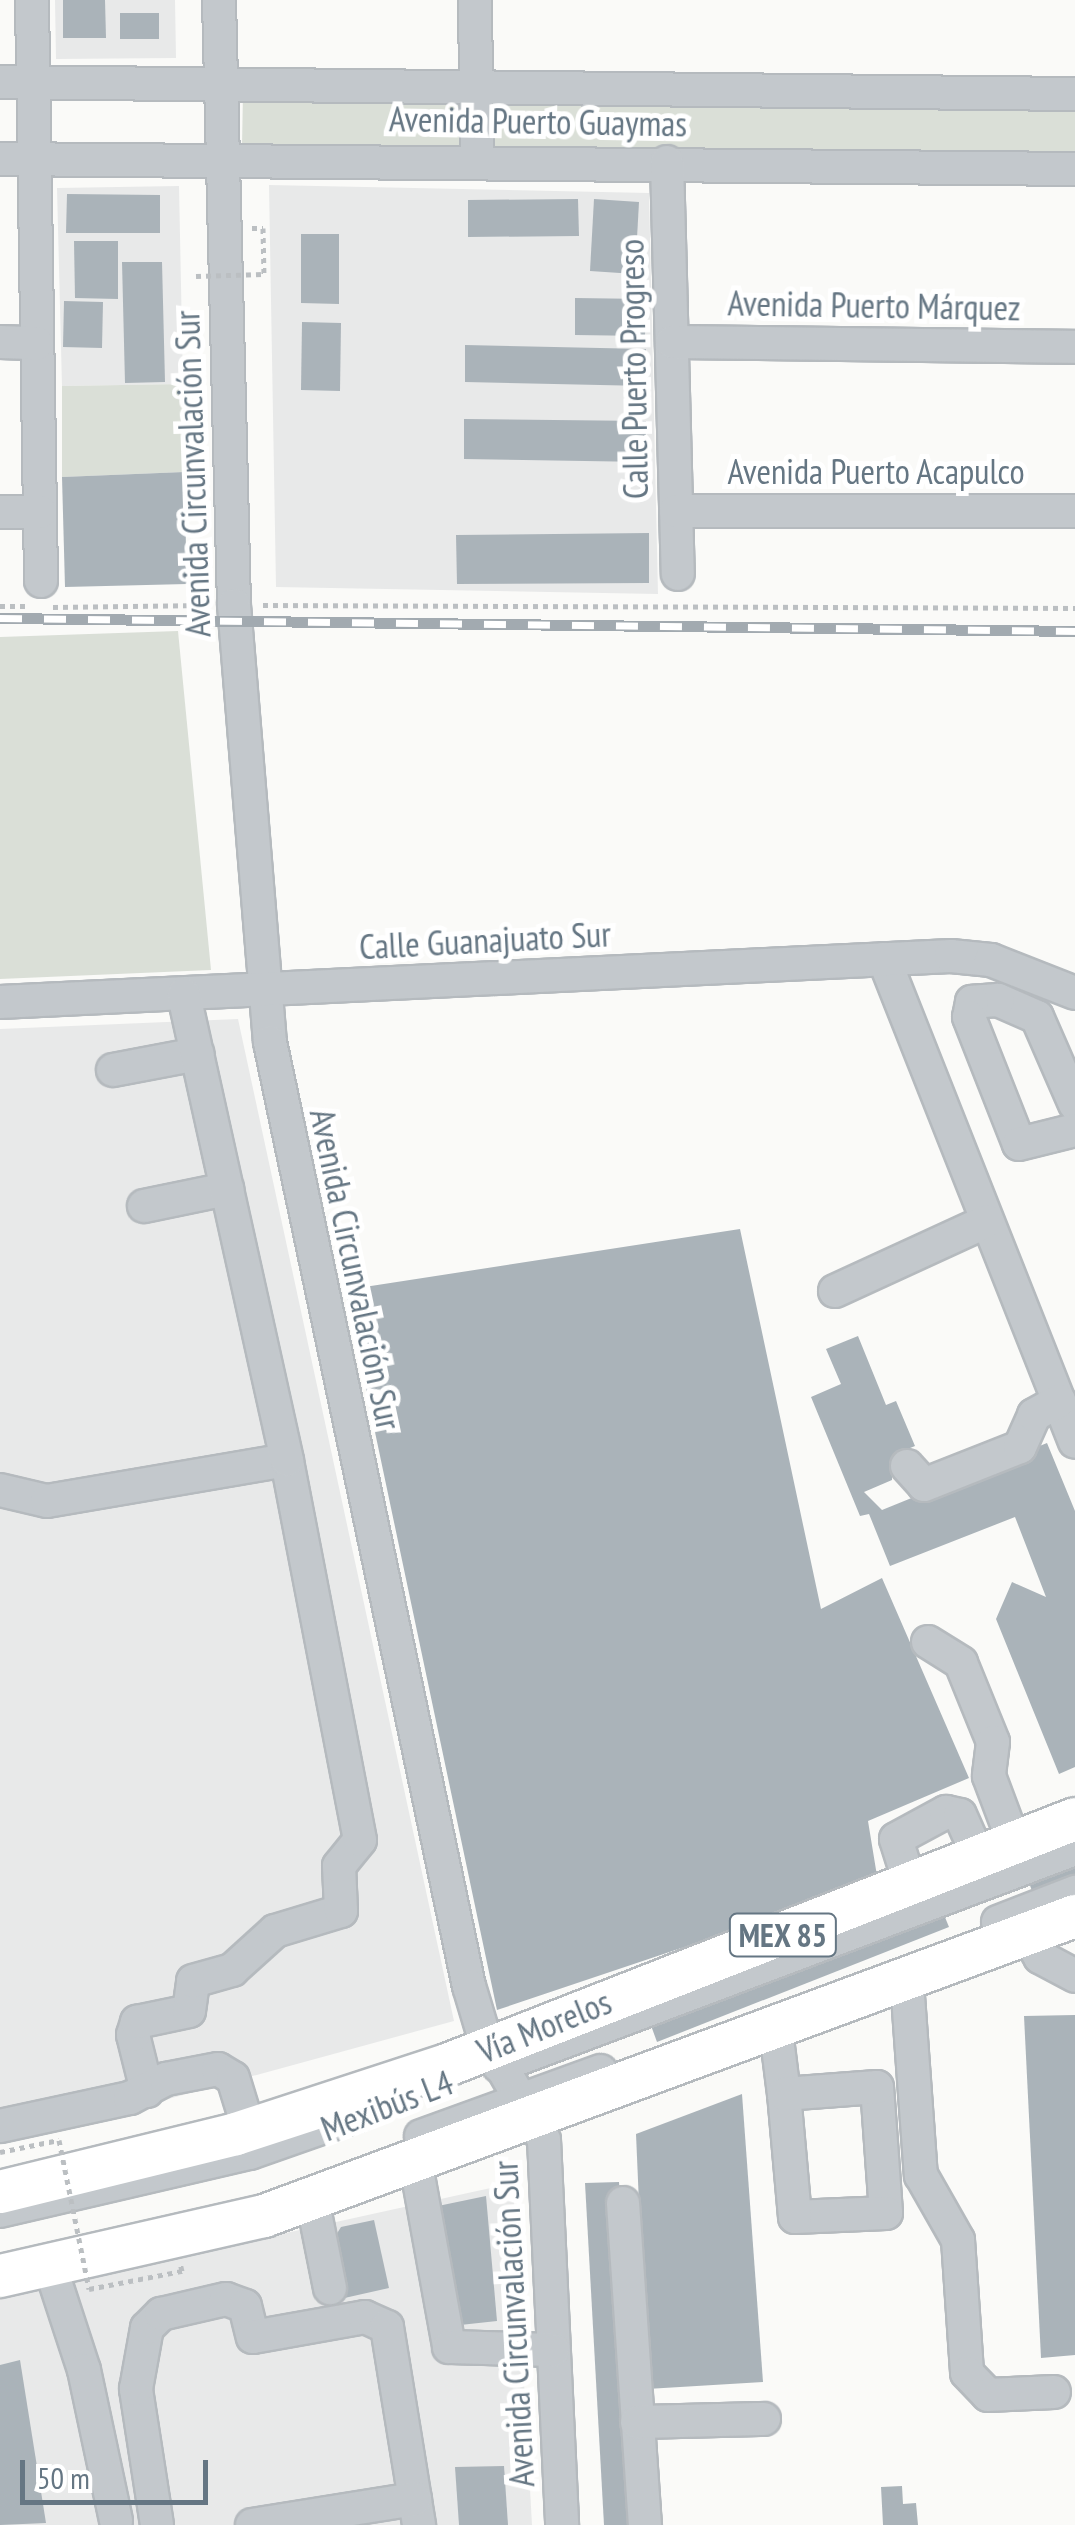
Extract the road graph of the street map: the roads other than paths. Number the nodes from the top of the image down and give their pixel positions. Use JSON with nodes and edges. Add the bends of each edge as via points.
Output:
{"nodes":[{"id":1,"x":32,"y":0,"type":"edge"},
{"id":2,"x":219,"y":0,"type":"edge"},
{"id":3,"x":475,"y":0,"type":"edge"},
{"id":4,"x":0,"y":82,"type":"edge"},
{"id":5,"x":34,"y":83,"type":"junction"},
{"id":6,"x":221,"y":87,"type":"junction"},
{"id":7,"x":476,"y":90,"type":"junction"},
{"id":8,"x":1075,"y":94,"type":"edge"},
{"id":9,"x":224,"y":156,"type":"junction"},
{"id":10,"x":0,"y":158,"type":"edge"},
{"id":11,"x":34,"y":159,"type":"junction"},
{"id":12,"x":477,"y":160,"type":"junction"},
{"id":13,"x":667,"y":162,"type":"junction"},
{"id":14,"x":1075,"y":169,"type":"edge"},
{"id":15,"x":0,"y":342,"type":"edge"},
{"id":16,"x":37,"y":342,"type":"junction"},
{"id":17,"x":672,"y":342,"type":"junction"},
{"id":18,"x":1075,"y":347,"type":"edge"},
{"id":19,"x":676,"y":511,"type":"junction"},
{"id":20,"x":0,"y":512,"type":"edge"},
{"id":21,"x":40,"y":512,"type":"junction"},
{"id":22,"x":1075,"y":512,"type":"edge"},
{"id":23,"x":678,"y":574,"type":"dead end"},
{"id":24,"x":41,"y":581,"type":"dead end"},
{"id":25,"x":884,"y":959,"type":"junction"},
{"id":26,"x":1060,"y":986,"type":"edge"},
{"id":27,"x":264,"y":992,"type":"junction"},
{"id":28,"x":184,"y":994,"type":"junction"},
{"id":29,"x":0,"y":1002,"type":"edge"},
{"id":30,"x":1033,"y":1013,"type":"junction"},
{"id":31,"x":198,"y":1054,"type":"junction"},
{"id":32,"x":113,"y":1070,"type":"dead end"},
{"id":33,"x":1075,"y":1104,"type":"edge"},
{"id":34,"x":1075,"y":1130,"type":"edge"},
{"id":35,"x":227,"y":1189,"type":"junction"},
{"id":36,"x":144,"y":1206,"type":"dead end"},
{"id":37,"x":988,"y":1220,"type":"junction"},
{"id":38,"x":835,"y":1291,"type":"dead end"},
{"id":39,"x":1059,"y":1400,"type":"junction"},
{"id":40,"x":1075,"y":1442,"type":"edge"},
{"id":41,"x":287,"y":1460,"type":"junction"},
{"id":42,"x":907,"y":1466,"type":"dead end"},
{"id":43,"x":0,"y":1490,"type":"edge"},
{"id":44,"x":928,"y":1642,"type":"dead end"},
{"id":45,"x":1075,"y":1820,"type":"edge"},
{"id":46,"x":1075,"y":1850,"type":"edge"},
{"id":47,"x":998,"y":1852,"type":"junction"},
{"id":48,"x":911,"y":1887,"type":"junction"},
{"id":49,"x":1075,"y":1892,"type":"edge"},
{"id":50,"x":1075,"y":1916,"type":"edge"},
{"id":51,"x":1027,"y":1935,"type":"junction"},
{"id":52,"x":1075,"y":1976,"type":"edge"},
{"id":53,"x":907,"y":1982,"type":"junction"},
{"id":54,"x":776,"y":2031,"type":"junction"},
{"id":55,"x":495,"y":2056,"type":"junction"},
{"id":56,"x":147,"y":2091,"type":"junction"},
{"id":57,"x":784,"y":2094,"type":"junction"},
{"id":58,"x":527,"y":2105,"type":"junction"},
{"id":59,"x":0,"y":2126,"type":"edge"},
{"id":60,"x":249,"y":2130,"type":"junction"},
{"id":61,"x":415,"y":2159,"type":"junction"},
{"id":62,"x":0,"y":2192,"type":"edge"},
{"id":63,"x":312,"y":2198,"type":"junction"},
{"id":64,"x":624,"y":2203,"type":"dead end"},
{"id":65,"x":0,"y":2212,"type":"edge"},
{"id":66,"x":0,"y":2258,"type":"edge"},
{"id":67,"x":50,"y":2266,"type":"junction"},
{"id":68,"x":0,"y":2276,"type":"edge"},
{"id":69,"x":330,"y":2288,"type":"dead end"},
{"id":70,"x":553,"y":2350,"type":"junction"},
{"id":71,"x":1054,"y":2392,"type":"dead end"},
{"id":72,"x":764,"y":2419,"type":"dead end"},
{"id":73,"x":636,"y":2422,"type":"junction"},
{"id":74,"x":417,"y":2512,"type":"edge"},
{"id":75,"x":118,"y":2524,"type":"edge"},
{"id":76,"x":156,"y":2525,"type":"edge"},
{"id":77,"x":252,"y":2525,"type":"edge"},
{"id":78,"x":562,"y":2525,"type":"edge"},
{"id":79,"x":645,"y":2525,"type":"edge"}],
"edges":[{"from":1,"to":5,"type":"street"},
{"from":2,"to":6,"type":"street","name":"Avenida Circunvalación Sur"},
{"from":3,"to":7,"type":"street"},
{"from":4,"to":5,"type":"street","name":"Avenida Puerto Guaymas"},
{"from":5,"to":6,"type":"street","name":"Avenida Puerto Guaymas"},
{"from":5,"to":11,"type":"street"},
{"from":6,"to":7,"type":"street","name":"Avenida Puerto Guaymas"},
{"from":6,"to":9,"type":"street","name":"Avenida Circunvalación Sur"},
{"from":7,"to":8,"type":"street","name":"Avenida Puerto Guaymas"},
{"from":7,"to":12,"type":"street"},
{"from":9,"to":11,"type":"street","name":"Avenida Puerto Guaymas"},
{"from":9,"to":12,"type":"street","name":"Avenida Puerto Guaymas"},
{"from":9,"to":27,"type":"street","name":"Avenida Circunvalación Sur","via":[[234,605]]},
{"from":10,"to":11,"type":"street","name":"Avenida Puerto Guaymas"},
{"from":11,"to":16,"type":"street"},
{"from":12,"to":13,"type":"street","name":"Avenida Puerto Guaymas"},
{"from":13,"to":14,"type":"street","name":"Avenida Puerto Guaymas"},
{"from":13,"to":17,"type":"street","name":"Calle Puerto Progreso"},
{"from":15,"to":16,"type":"street"},
{"from":16,"to":21,"type":"street"},
{"from":17,"to":18,"type":"street","name":"Avenida Puerto Márquez"},
{"from":17,"to":19,"type":"street","name":"Calle Puerto Progreso"},
{"from":19,"to":22,"type":"street","name":"Avenida Puerto Acapulco"},
{"from":19,"to":23,"type":"street","name":"Calle Puerto Progreso"},
{"from":20,"to":21,"type":"street"},
{"from":21,"to":24,"type":"street"},
{"from":25,"to":26,"type":"street","name":"Calle Guanajuato Sur","via":[[974,957]]},
{"from":25,"to":27,"type":"street","name":"Calle Guanajuato Sur"},
{"from":25,"to":37,"type":"street"},
{"from":26,"to":30,"type":"street"},
{"from":27,"to":28,"type":"street","name":"Calle Guanajuato Sur"},
{"from":27,"to":55,"type":"street","name":"Avenida Circunvalación Sur","via":[[294,1175],[468,1986]]},
{"from":28,"to":29,"type":"street","name":"Calle Guanajuato Sur"},
{"from":28,"to":31,"type":"street"},
{"from":30,"to":33,"type":"street"},
{"from":30,"to":34,"type":"street","via":[[989,999],[972,1002],[968,1012],[1019,1144]]},
{"from":31,"to":32,"type":"street"},
{"from":31,"to":35,"type":"street"},
{"from":35,"to":36,"type":"street"},
{"from":35,"to":41,"type":"street"},
{"from":37,"to":38,"type":"street"},
{"from":37,"to":39,"type":"street"},
{"from":39,"to":40,"type":"street"},
{"from":39,"to":42,"type":"street","via":[[1034,1415],[1016,1448],[924,1485]]},
{"from":41,"to":43,"type":"street","via":[[47,1500]]},
{"from":41,"to":56,"type":"street","via":[[360,1840],[339,1866],[346,1903],[268,1934],[232,1970],[192,1980],[189,2011],[138,2022]]},
{"from":44,"to":47,"type":"street","via":[[962,1663],[994,1742],[990,1776]]},
{"from":45,"to":47,"type":"main road","name":"Vía Morelos","number":"MEX 85"},
{"from":46,"to":55,"type":"street","name":"Mexibús L4"},
{"from":47,"to":48,"type":"main road","name":"Vía Morelos","number":"MEX 85"},
{"from":47,"to":48,"type":"street","via":[[960,1814],[946,1812],[896,1839]]},
{"from":48,"to":55,"type":"main road","name":"Vía Morelos","number":"MEX 85"},
{"from":49,"to":58,"type":"street","name":"Mexibús L4"},
{"from":50,"to":51,"type":"main road","number":"MEX 85"},
{"from":51,"to":52,"type":"street","via":[[1040,1957]]},
{"from":51,"to":53,"type":"main road","number":"MEX 85"},
{"from":53,"to":54,"type":"main road","number":"MEX 85"},
{"from":53,"to":71,"type":"street","via":[[921,2175],[958,2240],[967,2373],[988,2394]]},
{"from":54,"to":57,"type":"street"},
{"from":54,"to":58,"type":"main road","number":"MEX 85"},
{"from":55,"to":58,"type":"street","name":"Avenida Circunvalación Sur"},
{"from":55,"to":60,"type":"main road","name":"Vía Morelos","number":"MEX 85"},
{"from":55,"to":65,"type":"street","name":"Mexibús L4","via":[[250,2153]]},
{"from":56,"to":59,"type":"street"},
{"from":56,"to":60,"type":"street","via":[[178,2076],[226,2071]]},
{"from":57,"to":57,"type":"street","via":[[795,2217],[886,2212],[876,2086]]},
{"from":58,"to":61,"type":"main road","number":"MEX 85"},
{"from":58,"to":66,"type":"street","name":"Mexibús L4","via":[[196,2216]]},
{"from":58,"to":70,"type":"street","name":"Avenida Circunvalación Sur","via":[[545,2148]]},
{"from":60,"to":62,"type":"main road","name":"Vía Morelos","number":"MEX 85"},
{"from":61,"to":63,"type":"main road","number":"MEX 85"},
{"from":61,"to":70,"type":"street","via":[[446,2342],[461,2352]]},
{"from":63,"to":67,"type":"main road","number":"MEX 85"},
{"from":63,"to":69,"type":"street"},
{"from":64,"to":73,"type":"street"},
{"from":67,"to":68,"type":"main road","number":"MEX 85"},
{"from":67,"to":75,"type":"street"},
{"from":70,"to":78,"type":"street","name":"Avenida Circunvalación Sur"},
{"from":72,"to":73,"type":"street"},
{"from":73,"to":79,"type":"street"},
{"from":74,"to":76,"type":"street","via":[[392,2338],[382,2321],[253,2337],[245,2306],[226,2299],[160,2314],[147,2328],[136,2389]]},
{"from":74,"to":77,"type":"street"}]}
